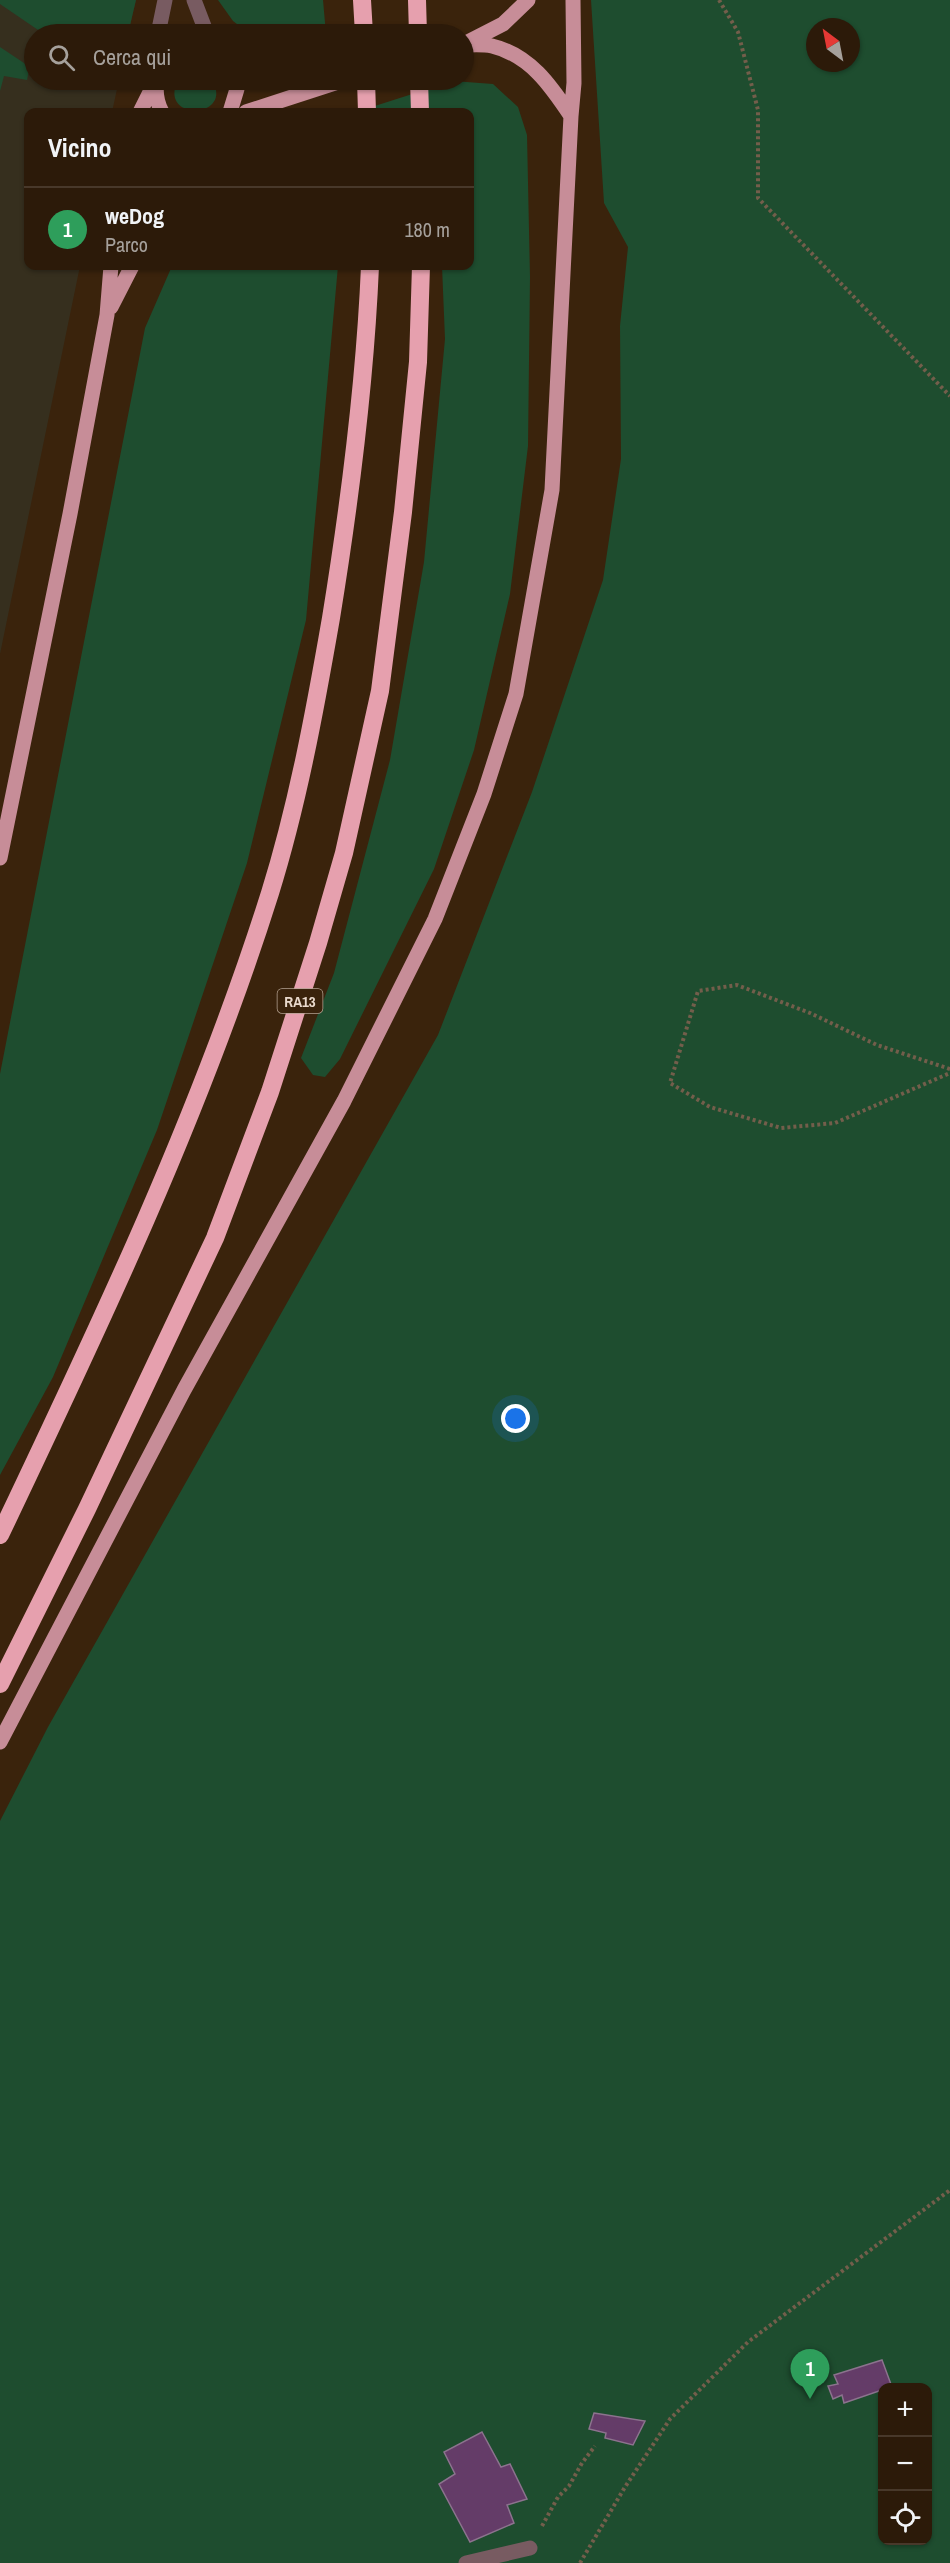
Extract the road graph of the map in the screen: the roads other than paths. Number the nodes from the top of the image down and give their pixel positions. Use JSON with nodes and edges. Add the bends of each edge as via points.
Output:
{"nodes":[{"id":1,"x":165,"y":0,"type":"edge"},
{"id":2,"x":194,"y":0,"type":"edge"},
{"id":3,"x":417,"y":0,"type":"edge"},
{"id":4,"x":528,"y":0,"type":"edge"},
{"id":5,"x":573,"y":0,"type":"edge"},
{"id":6,"x":363,"y":2,"type":"edge"},
{"id":7,"x":160,"y":24,"type":"edge"},
{"id":8,"x":203,"y":24,"type":"edge"},
{"id":9,"x":364,"y":24,"type":"edge"},
{"id":10,"x":418,"y":24,"type":"edge"},
{"id":11,"x":474,"y":39,"type":"edge"},
{"id":12,"x":474,"y":45,"type":"edge"},
{"id":13,"x":151,"y":90,"type":"edge"},
{"id":14,"x":155,"y":90,"type":"edge"},
{"id":15,"x":237,"y":90,"type":"edge"},
{"id":16,"x":313,"y":90,"type":"edge"},
{"id":17,"x":366,"y":90,"type":"edge"},
{"id":18,"x":419,"y":90,"type":"edge"},
{"id":19,"x":142,"y":108,"type":"edge"},
{"id":20,"x":160,"y":108,"type":"edge"},
{"id":21,"x":232,"y":108,"type":"edge"},
{"id":22,"x":258,"y":108,"type":"edge"},
{"id":23,"x":367,"y":108,"type":"edge"},
{"id":24,"x":420,"y":108,"type":"edge"},
{"id":25,"x":571,"y":116,"type":"junction"},
{"id":26,"x":111,"y":270,"type":"edge"},
{"id":27,"x":130,"y":270,"type":"edge"},
{"id":28,"x":370,"y":270,"type":"edge"},
{"id":29,"x":421,"y":270,"type":"edge"},
{"id":30,"x":106,"y":315,"type":"junction"},
{"id":31,"x":0,"y":858,"type":"edge"},
{"id":32,"x":0,"y":1535,"type":"edge"},
{"id":33,"x":0,"y":1684,"type":"edge"},
{"id":34,"x":0,"y":1742,"type":"edge"},
{"id":35,"x":530,"y":2548,"type":"road end"},
{"id":36,"x":466,"y":2563,"type":"edge"}],
"edges":[{"from":1,"to":7,"type":"street"},
{"from":2,"to":8,"type":"street"},
{"from":3,"to":10,"type":"highway"},
{"from":4,"to":11,"type":"main road","via":[[503,24]]},
{"from":5,"to":25,"type":"main road"},
{"from":6,"to":9,"type":"highway"},
{"from":12,"to":25,"type":"main road","via":[[492,46],[528,63],[546,80]]},
{"from":13,"to":19,"type":"main road"},
{"from":14,"to":20,"type":"main road"},
{"from":15,"to":21,"type":"main road"},
{"from":16,"to":22,"type":"main road"},
{"from":17,"to":23,"type":"highway"},
{"from":18,"to":24,"type":"highway"},
{"from":25,"to":34,"type":"main road","via":[[552,490],[516,694],[484,794],[435,919],[344,1101],[184,1390]]},
{"from":26,"to":30,"type":"main road"},
{"from":27,"to":30,"type":"main road"},
{"from":28,"to":32,"type":"highway","via":[[366,349],[344,541],[314,720],[271,890],[226,1023],[144,1224]]},
{"from":29,"to":33,"type":"highway","number":"RA13","via":[[418,362],[380,691],[344,853],[318,943],[270,1092],[215,1238]]},
{"from":30,"to":31,"type":"main road"},
{"from":35,"to":36,"type":"street"}]}
